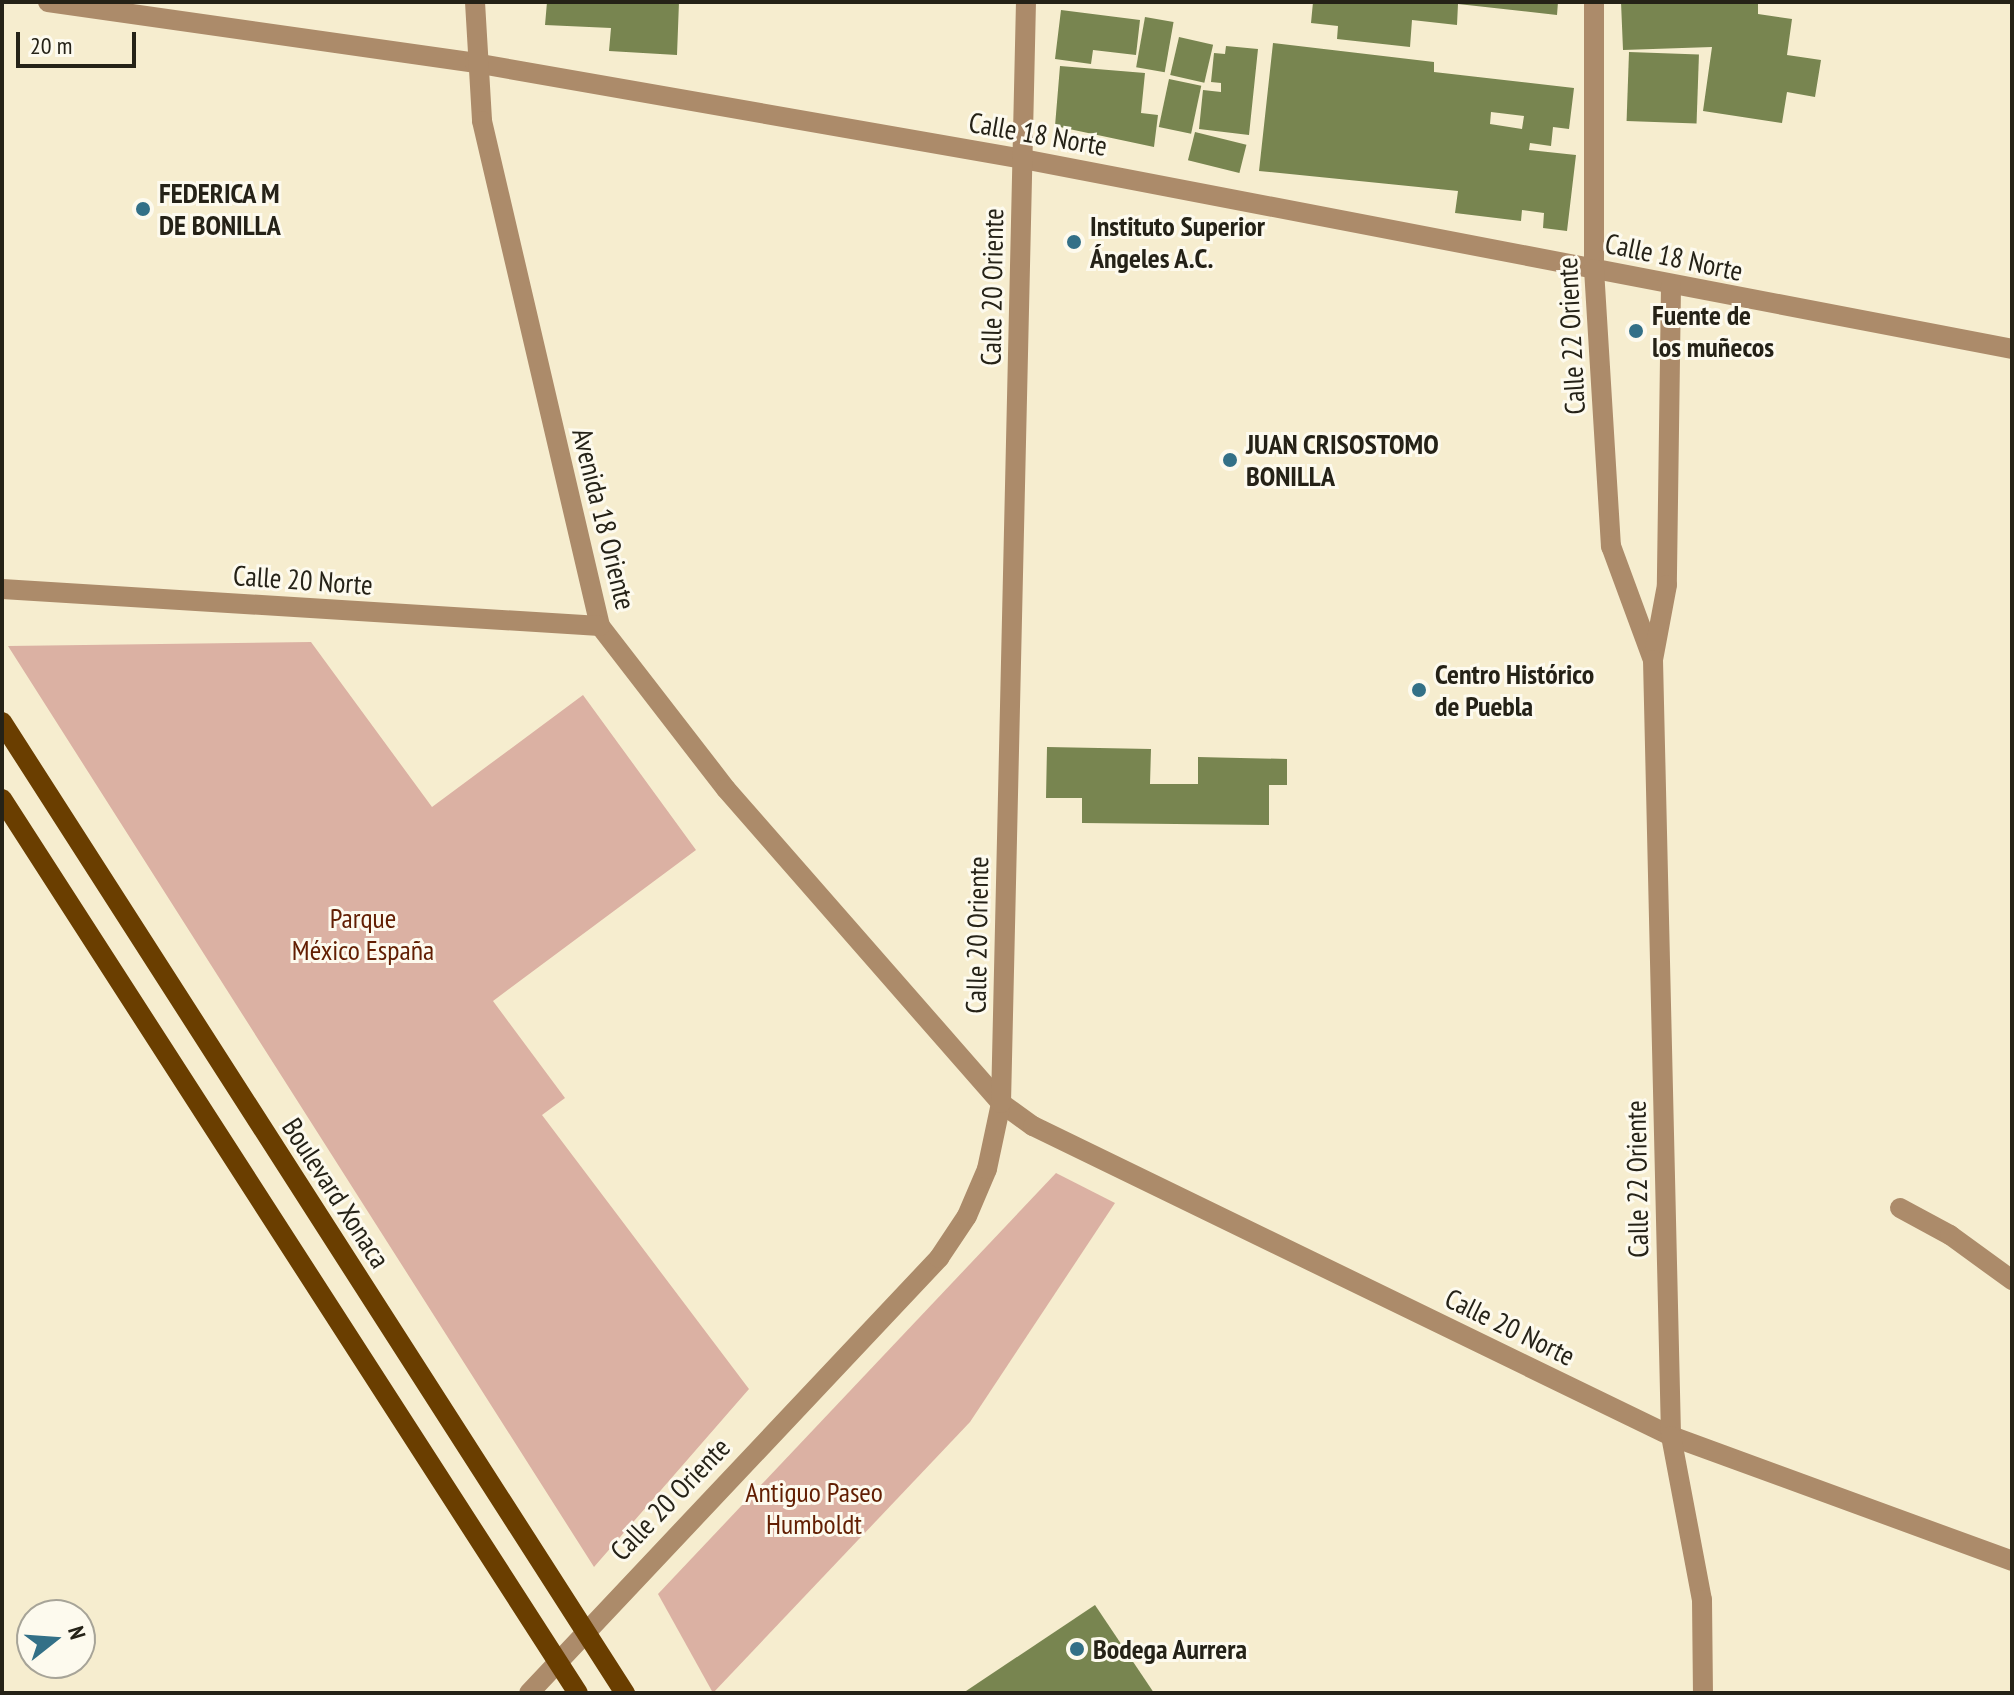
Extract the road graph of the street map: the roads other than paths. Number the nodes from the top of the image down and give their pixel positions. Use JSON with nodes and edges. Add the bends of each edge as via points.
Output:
{"nodes":[{"id":1,"x":48,"y":2,"type":"edge"},
{"id":2,"x":475,"y":2,"type":"edge"},
{"id":3,"x":1026,"y":2,"type":"edge"},
{"id":4,"x":1594,"y":2,"type":"edge"},
{"id":5,"x":475,"y":63,"type":"junction"},
{"id":6,"x":1023,"y":159,"type":"junction"},
{"id":7,"x":1594,"y":269,"type":"junction"},
{"id":8,"x":1671,"y":286,"type":"junction"},
{"id":9,"x":2012,"y":349,"type":"edge"},
{"id":10,"x":2,"y":589,"type":"edge"},
{"id":11,"x":600,"y":626,"type":"junction"},
{"id":12,"x":1653,"y":660,"type":"junction"},
{"id":13,"x":2,"y":722,"type":"edge"},
{"id":14,"x":2,"y":799,"type":"edge"},
{"id":15,"x":1001,"y":1103,"type":"junction"},
{"id":16,"x":1900,"y":1208,"type":"dead end"},
{"id":17,"x":2012,"y":1280,"type":"edge"},
{"id":18,"x":1671,"y":1436,"type":"junction"},
{"id":19,"x":2012,"y":1561,"type":"edge"},
{"id":20,"x":584,"y":1630,"type":"junction"},
{"id":21,"x":556,"y":1660,"type":"junction"},
{"id":22,"x":529,"y":1693,"type":"edge"},
{"id":23,"x":578,"y":1693,"type":"edge"},
{"id":24,"x":625,"y":1693,"type":"edge"},
{"id":25,"x":1703,"y":1693,"type":"edge"}],
"edges":[{"from":1,"to":5,"type":"street","name":"Calle 18 Norte"},
{"from":2,"to":5,"type":"street","name":"Avenida 18 Oriente"},
{"from":3,"to":6,"type":"street","name":"Calle 20 Oriente"},
{"from":4,"to":7,"type":"street","name":"Calle 22 Oriente"},
{"from":5,"to":6,"type":"street","name":"Calle 18 Norte"},
{"from":5,"to":11,"type":"street","name":"Avenida 18 Oriente","via":[[482,121]]},
{"from":6,"to":7,"type":"street","name":"Calle 18 Norte"},
{"from":6,"to":15,"type":"street","name":"Calle 20 Oriente"},
{"from":7,"to":8,"type":"street","name":"Calle 18 Norte"},
{"from":7,"to":12,"type":"street","name":"Calle 22 Oriente","via":[[1611,546]]},
{"from":8,"to":9,"type":"street","name":"Calle 18 Norte"},
{"from":8,"to":12,"type":"street","name":"Calle 22 Oriente","via":[[1667,585]]},
{"from":10,"to":11,"type":"street","name":"Calle 20 Norte"},
{"from":11,"to":15,"type":"street","name":"Avenida 18 Oriente","via":[[726,789]]},
{"from":12,"to":18,"type":"street","name":"Calle 22 Oriente"},
{"from":13,"to":20,"type":"main road","name":"Boulevard Xonaca"},
{"from":14,"to":21,"type":"main road"},
{"from":15,"to":18,"type":"street","name":"Calle 20 Norte","via":[[1033,1126]]},
{"from":15,"to":20,"type":"street","name":"Calle 20 Oriente","via":[[987,1169],[967,1216],[939,1258]]},
{"from":16,"to":17,"type":"street","via":[[1950,1235]]},
{"from":18,"to":19,"type":"street","name":"Calle 20 Norte"},
{"from":18,"to":25,"type":"street","name":"Calle 22 Oriente","via":[[1702,1600]]},
{"from":20,"to":21,"type":"street","name":"Calle 20 Oriente"},
{"from":20,"to":24,"type":"main road","name":"Boulevard Xonaca"},
{"from":21,"to":22,"type":"street","name":"Calle 20 Oriente"},
{"from":21,"to":23,"type":"main road"}]}
